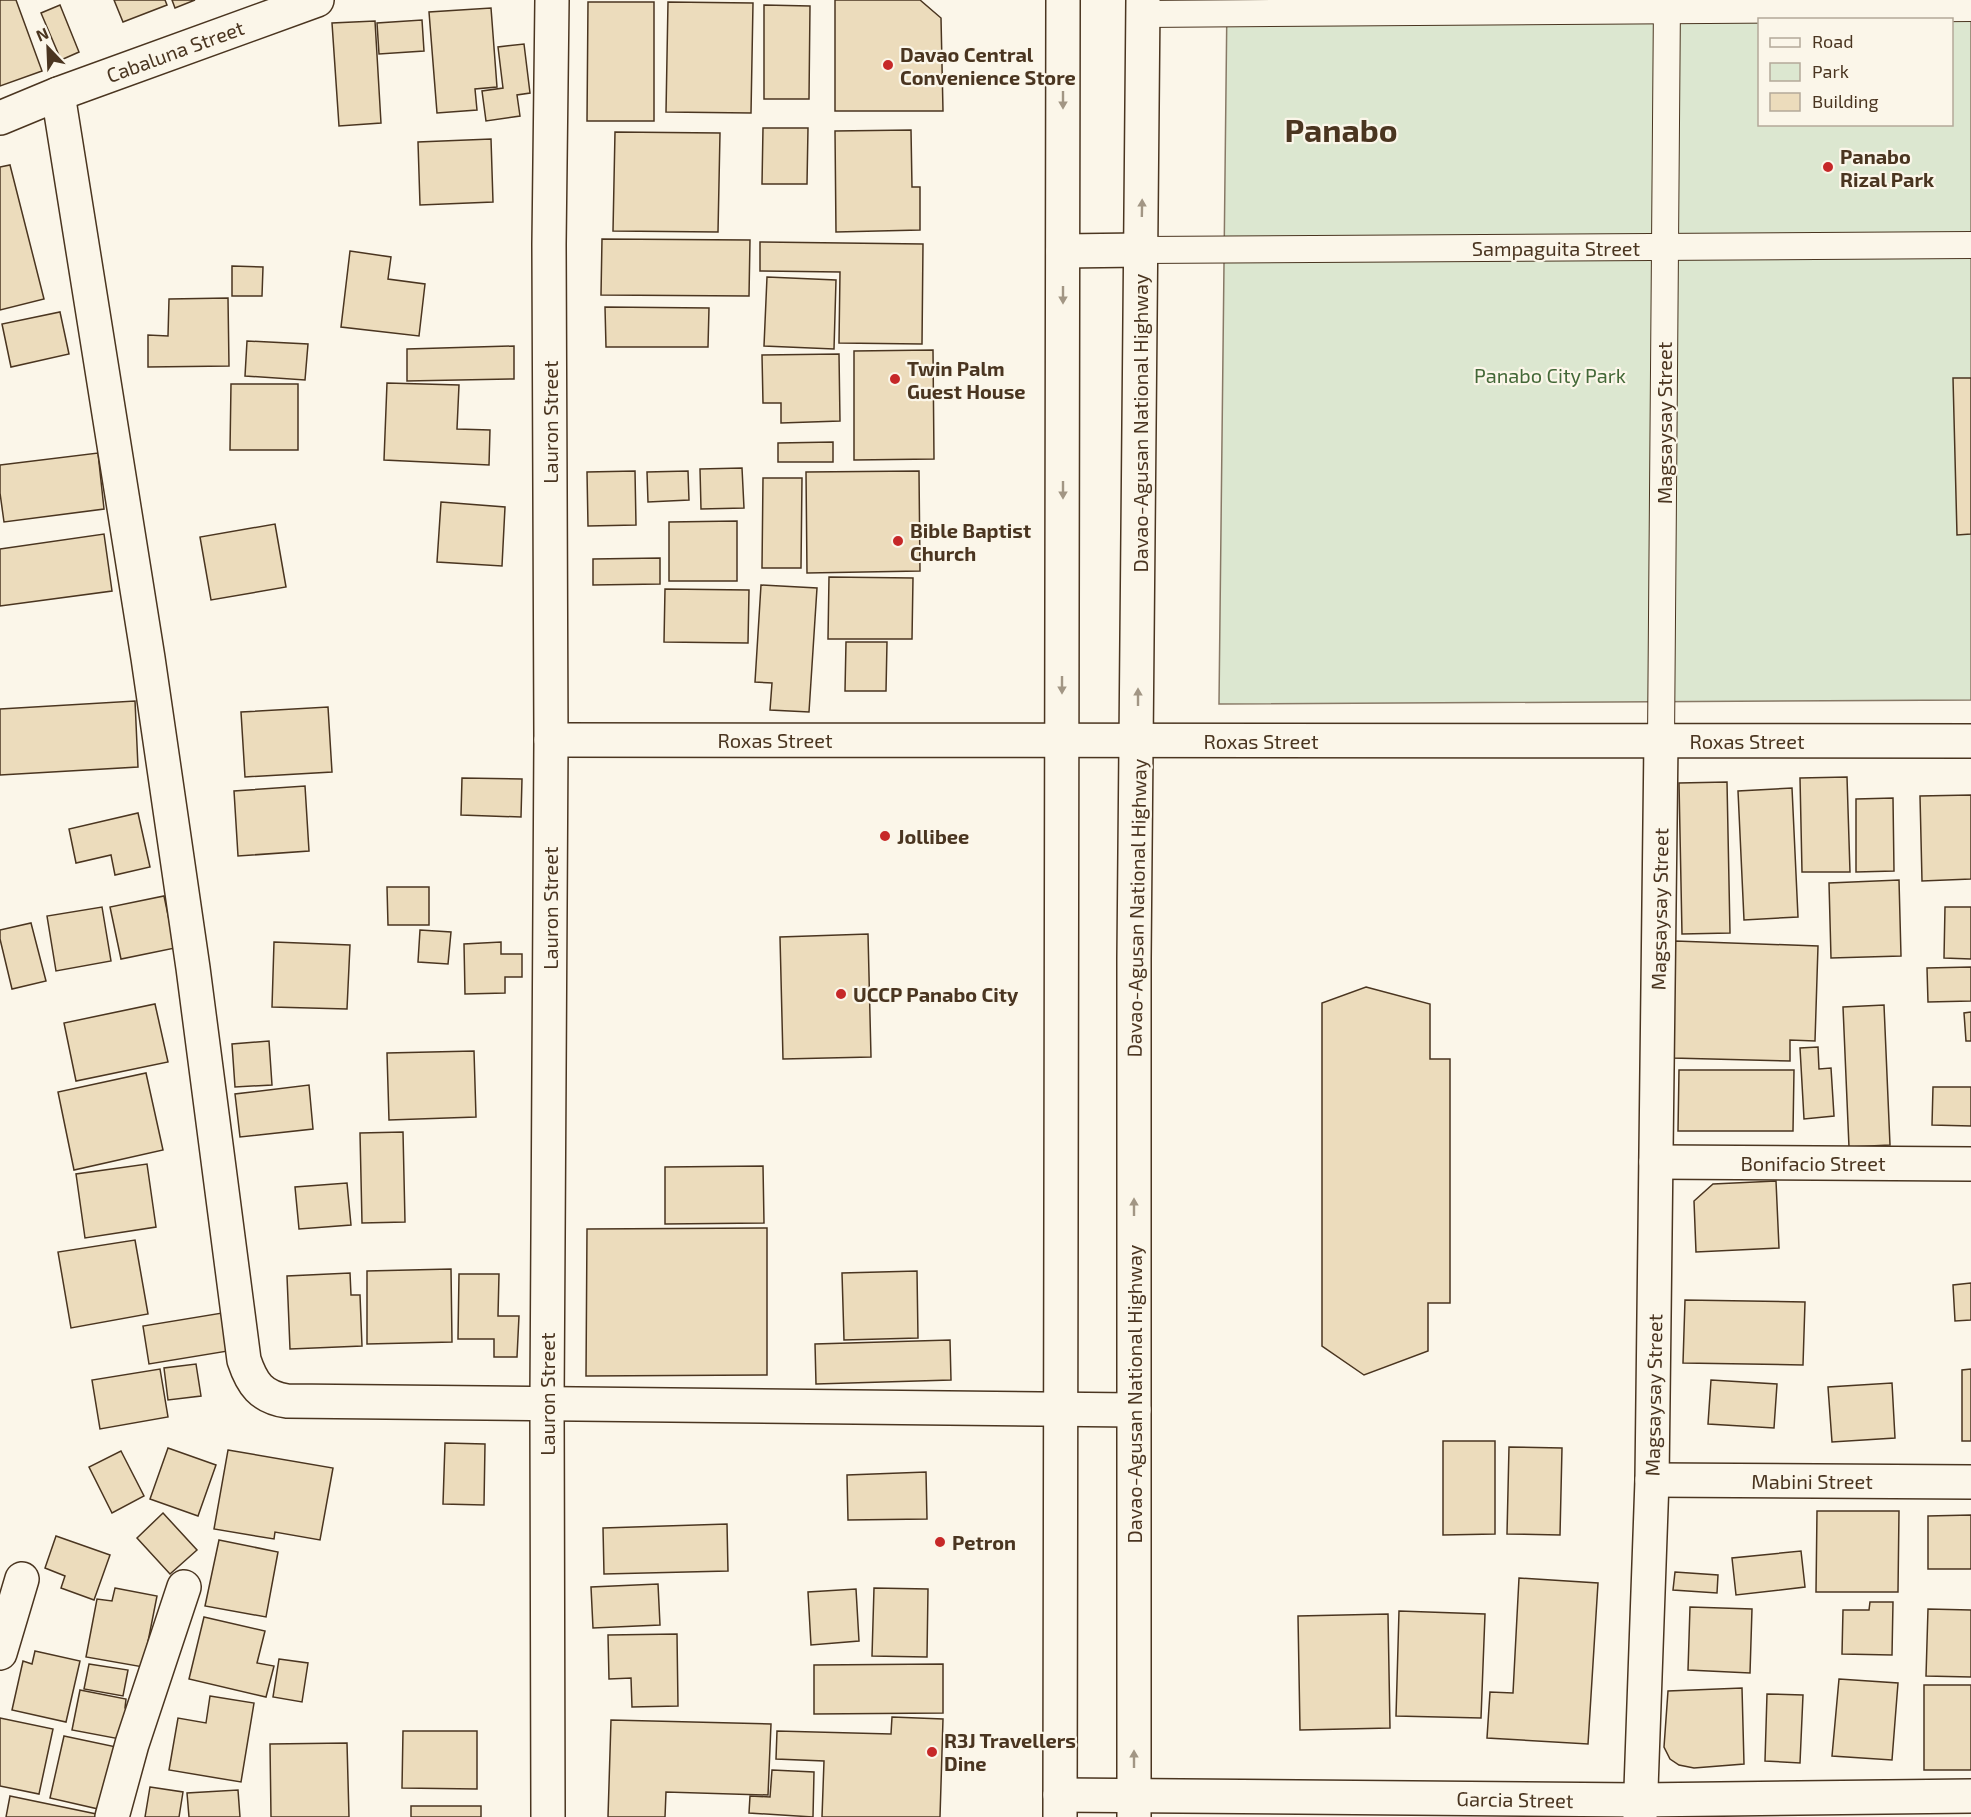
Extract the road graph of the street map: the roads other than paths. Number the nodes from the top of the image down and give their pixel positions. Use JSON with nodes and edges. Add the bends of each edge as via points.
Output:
{"nodes":[{"id":1,"x":552,"y":0,"type":"edge"},
{"id":2,"x":1063,"y":0,"type":"edge"},
{"id":3,"x":306,"y":2,"type":"edge"},
{"id":4,"x":1667,"y":5,"type":"edge"},
{"id":5,"x":1143,"y":7,"type":"edge"},
{"id":6,"x":1971,"y":8,"type":"edge"},
{"id":7,"x":58,"y":94,"type":"junction"},
{"id":8,"x":0,"y":118,"type":"edge"},
{"id":9,"x":1971,"y":245,"type":"edge"},
{"id":10,"x":1665,"y":247,"type":"junction"},
{"id":11,"x":1141,"y":250,"type":"junction"},
{"id":12,"x":1063,"y":251,"type":"junction"},
{"id":13,"x":551,"y":740,"type":"junction"},
{"id":14,"x":1062,"y":740,"type":"junction"},
{"id":15,"x":1137,"y":741,"type":"junction"},
{"id":16,"x":1661,"y":741,"type":"junction"},
{"id":17,"x":1971,"y":741,"type":"edge"},
{"id":18,"x":1656,"y":1162,"type":"junction"},
{"id":19,"x":1971,"y":1164,"type":"edge"},
{"id":20,"x":547,"y":1403,"type":"junction"},
{"id":21,"x":1060,"y":1409,"type":"junction"},
{"id":22,"x":1134,"y":1410,"type":"junction"},
{"id":23,"x":1652,"y":1480,"type":"junction"},
{"id":24,"x":1971,"y":1482,"type":"edge"},
{"id":25,"x":22,"y":1579,"type":"dead end"},
{"id":26,"x":184,"y":1587,"type":"dead end"},
{"id":27,"x":0,"y":1653,"type":"edge"},
{"id":28,"x":1971,"y":1796,"type":"edge"},
{"id":29,"x":1060,"y":1806,"type":"edge"},
{"id":30,"x":1134,"y":1806,"type":"edge"},
{"id":31,"x":1640,"y":1808,"type":"edge"},
{"id":32,"x":112,"y":1817,"type":"edge"},
{"id":33,"x":548,"y":1817,"type":"edge"}],
"edges":[{"from":1,"to":13,"type":"main road","name":"Lauron Street"},
{"from":2,"to":12,"type":"main road","one_way":true},
{"from":3,"to":7,"type":"main road","name":"Cabaluna Street"},
{"from":4,"to":5,"type":"street"},
{"from":4,"to":6,"type":"street"},
{"from":4,"to":10,"type":"street","name":"Magsaysay Street"},
{"from":11,"to":5,"type":"main road","name":"Davao-Agusan National Highway","one_way":true},
{"from":7,"to":8,"type":"main road","name":"Cabaluna Street"},
{"from":7,"to":20,"type":"main road","via":[[148,658],[249,1375],[258,1389],[273,1399],[287,1401]]},
{"from":9,"to":10,"type":"street","name":"Sampaguita Street"},
{"from":10,"to":11,"type":"street","name":"Sampaguita Street"},
{"from":10,"to":16,"type":"street","name":"Magsaysay Street"},
{"from":11,"to":12,"type":"main road"},
{"from":15,"to":11,"type":"main road","name":"Davao-Agusan National Highway","one_way":true},
{"from":12,"to":14,"type":"main road","one_way":true},
{"from":13,"to":14,"type":"main road","name":"Roxas Street"},
{"from":13,"to":20,"type":"main road","name":"Lauron Street"},
{"from":14,"to":15,"type":"main road","name":"Roxas Street"},
{"from":14,"to":21,"type":"main road"},
{"from":15,"to":16,"type":"main road","name":"Roxas Street"},
{"from":22,"to":15,"type":"main road","name":"Davao-Agusan National Highway","one_way":true},
{"from":16,"to":17,"type":"main road","name":"Roxas Street"},
{"from":16,"to":18,"type":"main road","name":"Magsaysay Street"},
{"from":18,"to":19,"type":"main road","name":"Bonifacio Street"},
{"from":18,"to":23,"type":"main road","name":"Magsaysay Street"},
{"from":20,"to":21,"type":"main road"},
{"from":20,"to":33,"type":"main road","name":"Lauron Street"},
{"from":21,"to":22,"type":"main road"},
{"from":21,"to":29,"type":"main road"},
{"from":30,"to":22,"type":"main road","name":"Davao-Agusan National Highway","one_way":true},
{"from":23,"to":24,"type":"main road","name":"Mabini Street"},
{"from":23,"to":31,"type":"main road","name":"Magsaysay Street"},
{"from":25,"to":27,"type":"main road"},
{"from":26,"to":32,"type":"main road"},
{"from":28,"to":31,"type":"main road","name":"Garcia Street"},
{"from":29,"to":30,"type":"main road","name":"Garcia Street"},
{"from":30,"to":31,"type":"main road","name":"Garcia Street"}]}
